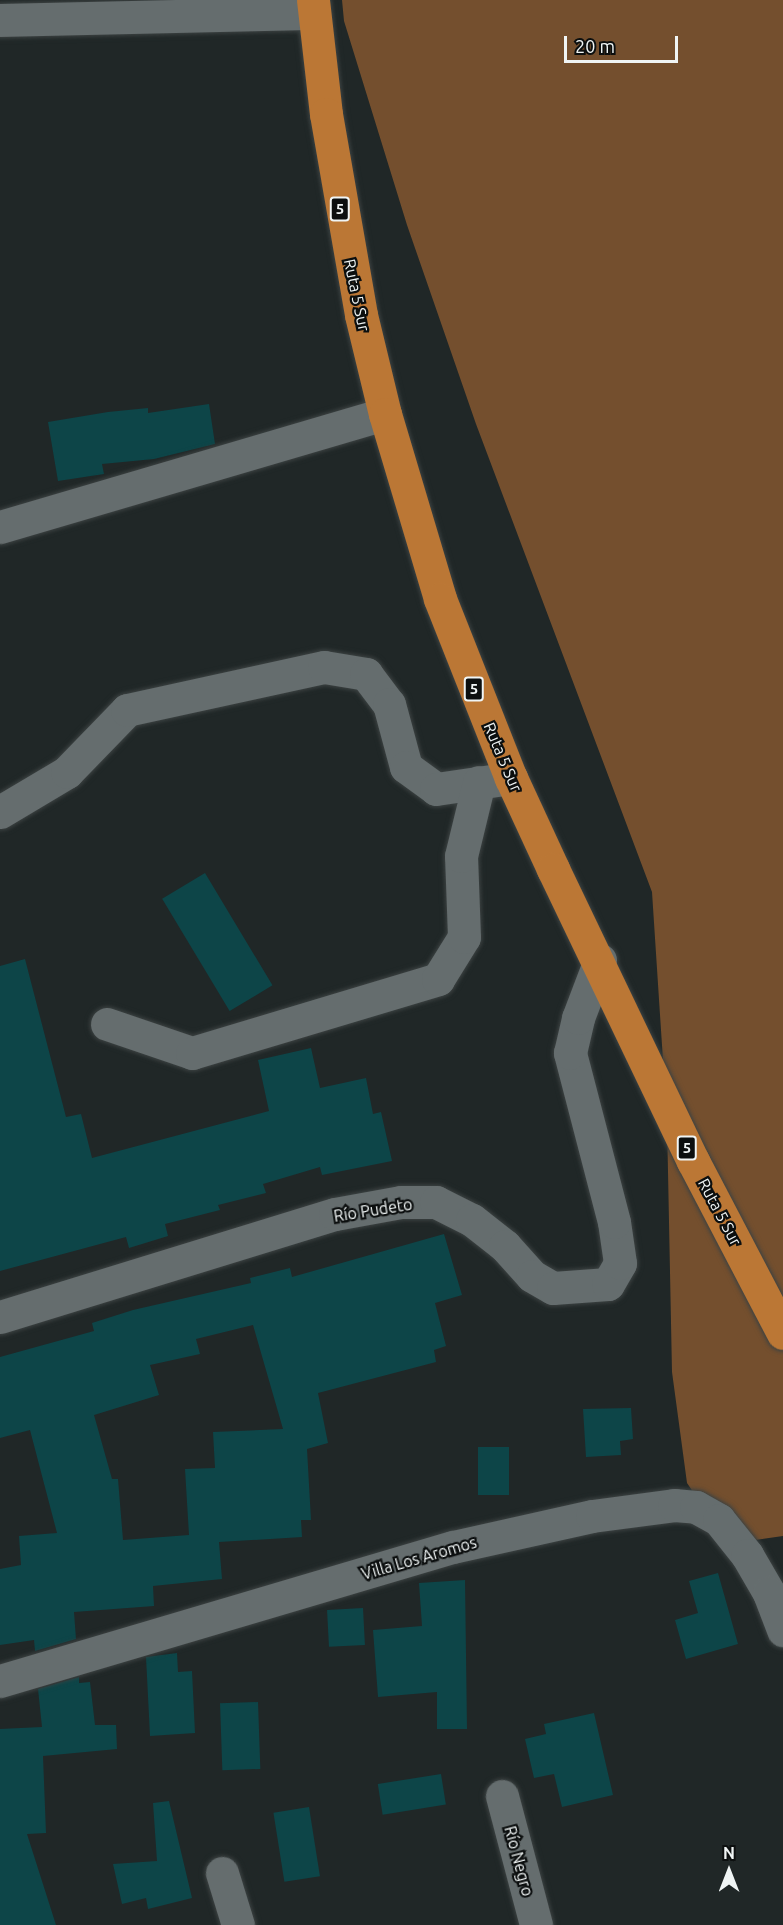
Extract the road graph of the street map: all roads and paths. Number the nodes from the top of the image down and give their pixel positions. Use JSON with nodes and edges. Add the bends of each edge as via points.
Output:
{"nodes":[{"id":1,"x":314,"y":6,"type":"edge"},
{"id":2,"x":0,"y":20,"type":"edge"},
{"id":3,"x":385,"y":414,"type":"junction"},
{"id":4,"x":0,"y":527,"type":"edge"},
{"id":5,"x":511,"y":778,"type":"junction"},
{"id":6,"x":479,"y":782,"type":"junction"},
{"id":7,"x":0,"y":812,"type":"edge"},
{"id":8,"x":600,"y":960,"type":"junction"},
{"id":9,"x":106,"y":1024,"type":"dead end"},
{"id":10,"x":0,"y":1317,"type":"edge"},
{"id":11,"x":783,"y":1333,"type":"edge"},
{"id":12,"x":783,"y":1630,"type":"edge"},
{"id":13,"x":0,"y":1681,"type":"edge"},
{"id":14,"x":502,"y":1796,"type":"dead end"},
{"id":15,"x":222,"y":1873,"type":"dead end"},
{"id":16,"x":238,"y":1925,"type":"edge"},
{"id":17,"x":536,"y":1925,"type":"edge"}],
"edges":[{"from":1,"to":2,"type":"street"},
{"from":1,"to":3,"type":"highway","name":"Ruta 5 Sur","number":"5","via":[[341,215]]},
{"from":3,"to":4,"type":"street"},
{"from":3,"to":5,"type":"highway","name":"Ruta 5 Sur","number":"5","via":[[440,598]]},
{"from":5,"to":6,"type":"street"},
{"from":5,"to":8,"type":"highway","name":"Ruta 5 Sur","number":"5"},
{"from":6,"to":7,"type":"street","via":[[436,789],[406,767],[389,704],[366,674],[324,667],[127,710],[67,772]]},
{"from":6,"to":9,"type":"street","via":[[461,856],[464,937],[438,980],[192,1053]]},
{"from":8,"to":10,"type":"street","name":"Río Pudeto","via":[[578,1018],[570,1053],[614,1221],[620,1263],[608,1284],[553,1288],[532,1276],[505,1246],[472,1220],[436,1202],[401,1202],[334,1214]]},
{"from":8,"to":11,"type":"highway","name":"Ruta 5 Sur","number":"5","via":[[693,1161]]},
{"from":12,"to":13,"type":"street","name":"Villa Los Aromos","via":[[764,1583],[719,1520],[696,1507],[674,1505],[592,1516],[453,1547]]},
{"from":14,"to":17,"type":"street","name":"Río Negro"},
{"from":15,"to":16,"type":"street"}]}
